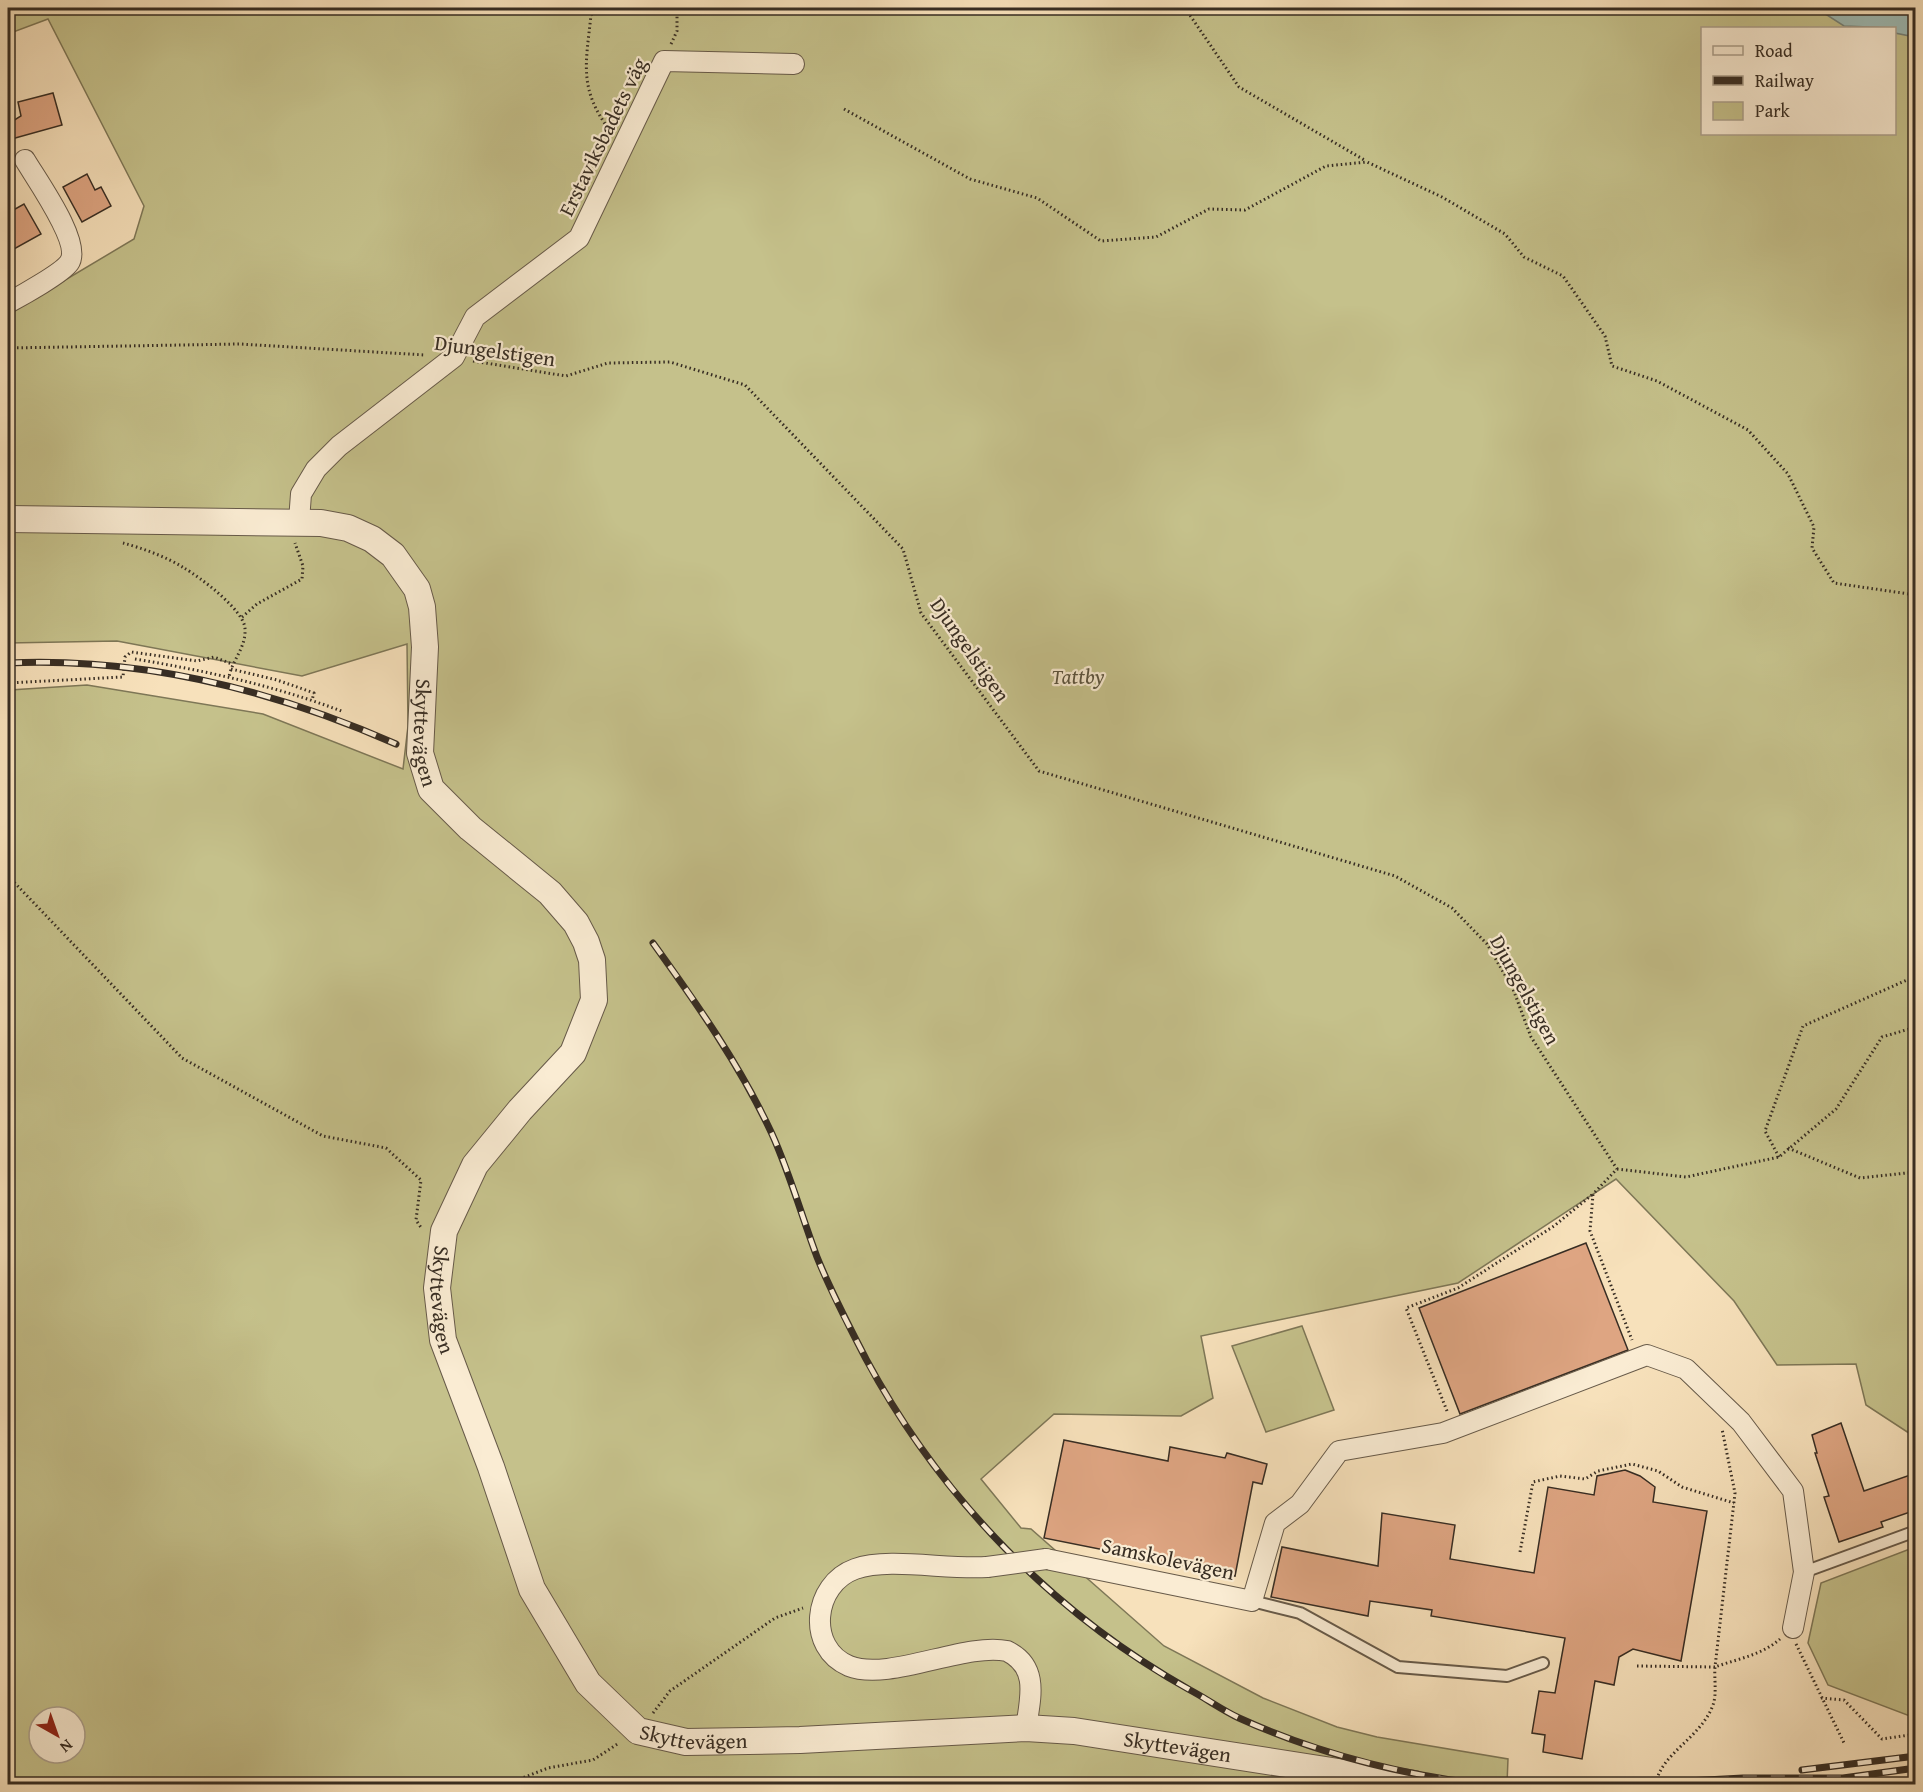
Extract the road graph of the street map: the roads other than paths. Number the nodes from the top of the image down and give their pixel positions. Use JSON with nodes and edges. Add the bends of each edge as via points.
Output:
{"nodes":[{"id":1,"x":794,"y":64,"type":"dead end"},
{"id":2,"x":25,"y":160,"type":"dead end"},
{"id":3,"x":8,"y":303,"type":"edge"},
{"id":4,"x":8,"y":519,"type":"edge"},
{"id":5,"x":296,"y":531,"type":"junction"},
{"id":6,"x":1916,"y":1531,"type":"edge"},
{"id":7,"x":1804,"y":1572,"type":"junction"},
{"id":8,"x":1251,"y":1601,"type":"junction"},
{"id":9,"x":1793,"y":1628,"type":"road end"},
{"id":10,"x":1544,"y":1663,"type":"dead end"},
{"id":11,"x":1026,"y":1728,"type":"junction"},
{"id":12,"x":1416,"y":1785,"type":"edge"}],
"edges":[{"from":1,"to":5,"type":"street","name":"Erstaviksbadets väg","via":[[664,61],[579,238],[475,317],[454,357],[339,446],[316,469],[301,494]]},
{"from":2,"to":3,"type":"street","via":[[68,233],[73,252],[68,265]]},
{"from":4,"to":5,"type":"street","name":"Skyttevägen"},
{"from":5,"to":11,"type":"street","name":"Skyttevägen","via":[[348,528],[372,538],[406,572],[422,607],[425,646],[420,753],[431,789],[470,828],[550,893],[576,923],[592,960],[594,1000],[573,1053],[475,1165],[444,1231],[437,1288],[444,1340],[532,1589],[588,1683],[638,1731],[686,1742]]},
{"from":6,"to":7,"type":"lane"},
{"from":7,"to":8,"type":"street","name":"Samskolevägen","via":[[1792,1491],[1741,1422],[1707,1388],[1686,1369],[1647,1355],[1454,1429],[1340,1451],[1300,1504],[1275,1523]]},
{"from":7,"to":9,"type":"street"},
{"from":8,"to":10,"type":"lane","via":[[1300,1613],[1398,1667],[1507,1676]]},
{"from":8,"to":11,"type":"street","name":"Samskolevägen","bridge":true,"via":[[1046,1559],[987,1567],[857,1568],[845,1573],[822,1602],[819,1622],[823,1640],[849,1666],[881,1668],[1000,1649],[1015,1654],[1031,1679]]},
{"from":11,"to":12,"type":"street","name":"Skyttevägen","via":[[1109,1735]]}]}
